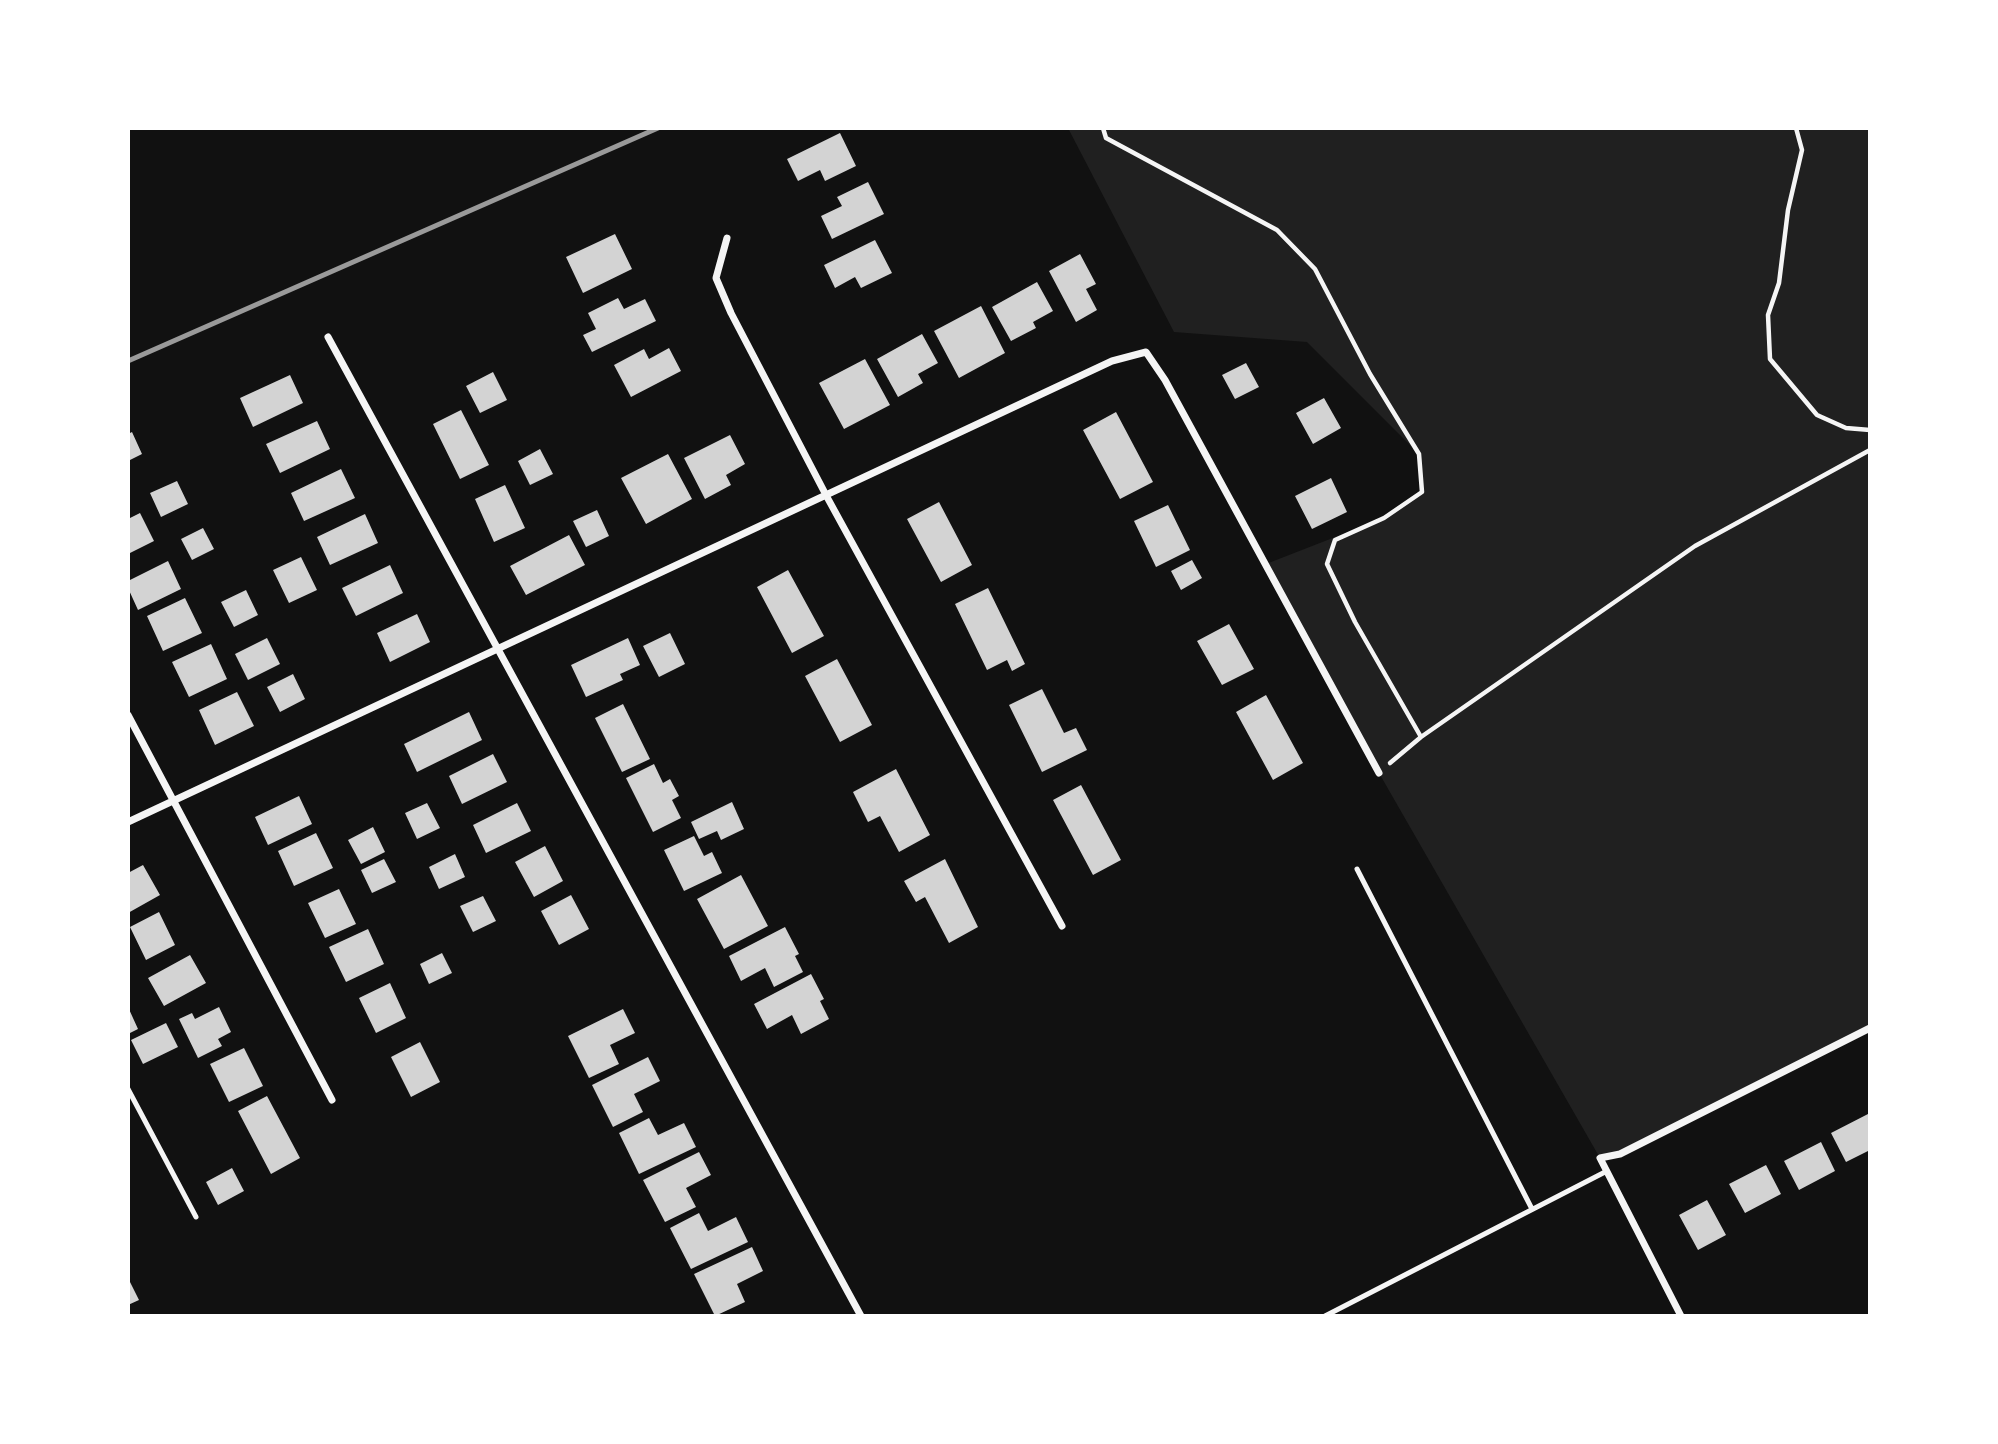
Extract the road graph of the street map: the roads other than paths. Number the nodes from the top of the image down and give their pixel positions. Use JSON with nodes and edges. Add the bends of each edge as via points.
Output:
{"nodes":[{"id":1,"x":727,"y":238,"type":"dead end"},
{"id":2,"x":328,"y":337,"type":"dead end"},
{"id":3,"x":827,"y":497,"type":"junction"},
{"id":4,"x":498,"y":650,"type":"junction"},
{"id":5,"x":128,"y":715,"type":"edge"},
{"id":6,"x":1379,"y":773,"type":"road end"},
{"id":7,"x":174,"y":801,"type":"junction"},
{"id":8,"x":128,"y":822,"type":"edge"},
{"id":9,"x":1357,"y":869,"type":"dead end"},
{"id":10,"x":1062,"y":926,"type":"dead end"},
{"id":11,"x":1870,"y":1028,"type":"edge"},
{"id":12,"x":128,"y":1089,"type":"edge"},
{"id":13,"x":332,"y":1100,"type":"dead end"},
{"id":14,"x":1607,"y":1171,"type":"junction"},
{"id":15,"x":1532,"y":1209,"type":"junction"},
{"id":16,"x":195,"y":1217,"type":"dead end"},
{"id":17,"x":861,"y":1316,"type":"edge"},
{"id":18,"x":1325,"y":1316,"type":"edge"},
{"id":19,"x":1681,"y":1316,"type":"edge"}],
"edges":[{"from":1,"to":3,"type":"street","via":[[716,278]]},
{"from":2,"to":4,"type":"street"},
{"from":3,"to":4,"type":"street"},
{"from":3,"to":6,"type":"street","via":[[1112,361],[1146,352]]},
{"from":3,"to":10,"type":"street"},
{"from":4,"to":7,"type":"street"},
{"from":4,"to":17,"type":"street"},
{"from":5,"to":7,"type":"street"},
{"from":7,"to":8,"type":"street"},
{"from":7,"to":13,"type":"street"},
{"from":9,"to":15,"type":"lane"},
{"from":11,"to":14,"type":"street","via":[[1620,1154],[1600,1158]]},
{"from":12,"to":16,"type":"lane"},
{"from":14,"to":15,"type":"lane"},
{"from":14,"to":19,"type":"street"},
{"from":15,"to":18,"type":"lane"}]}
